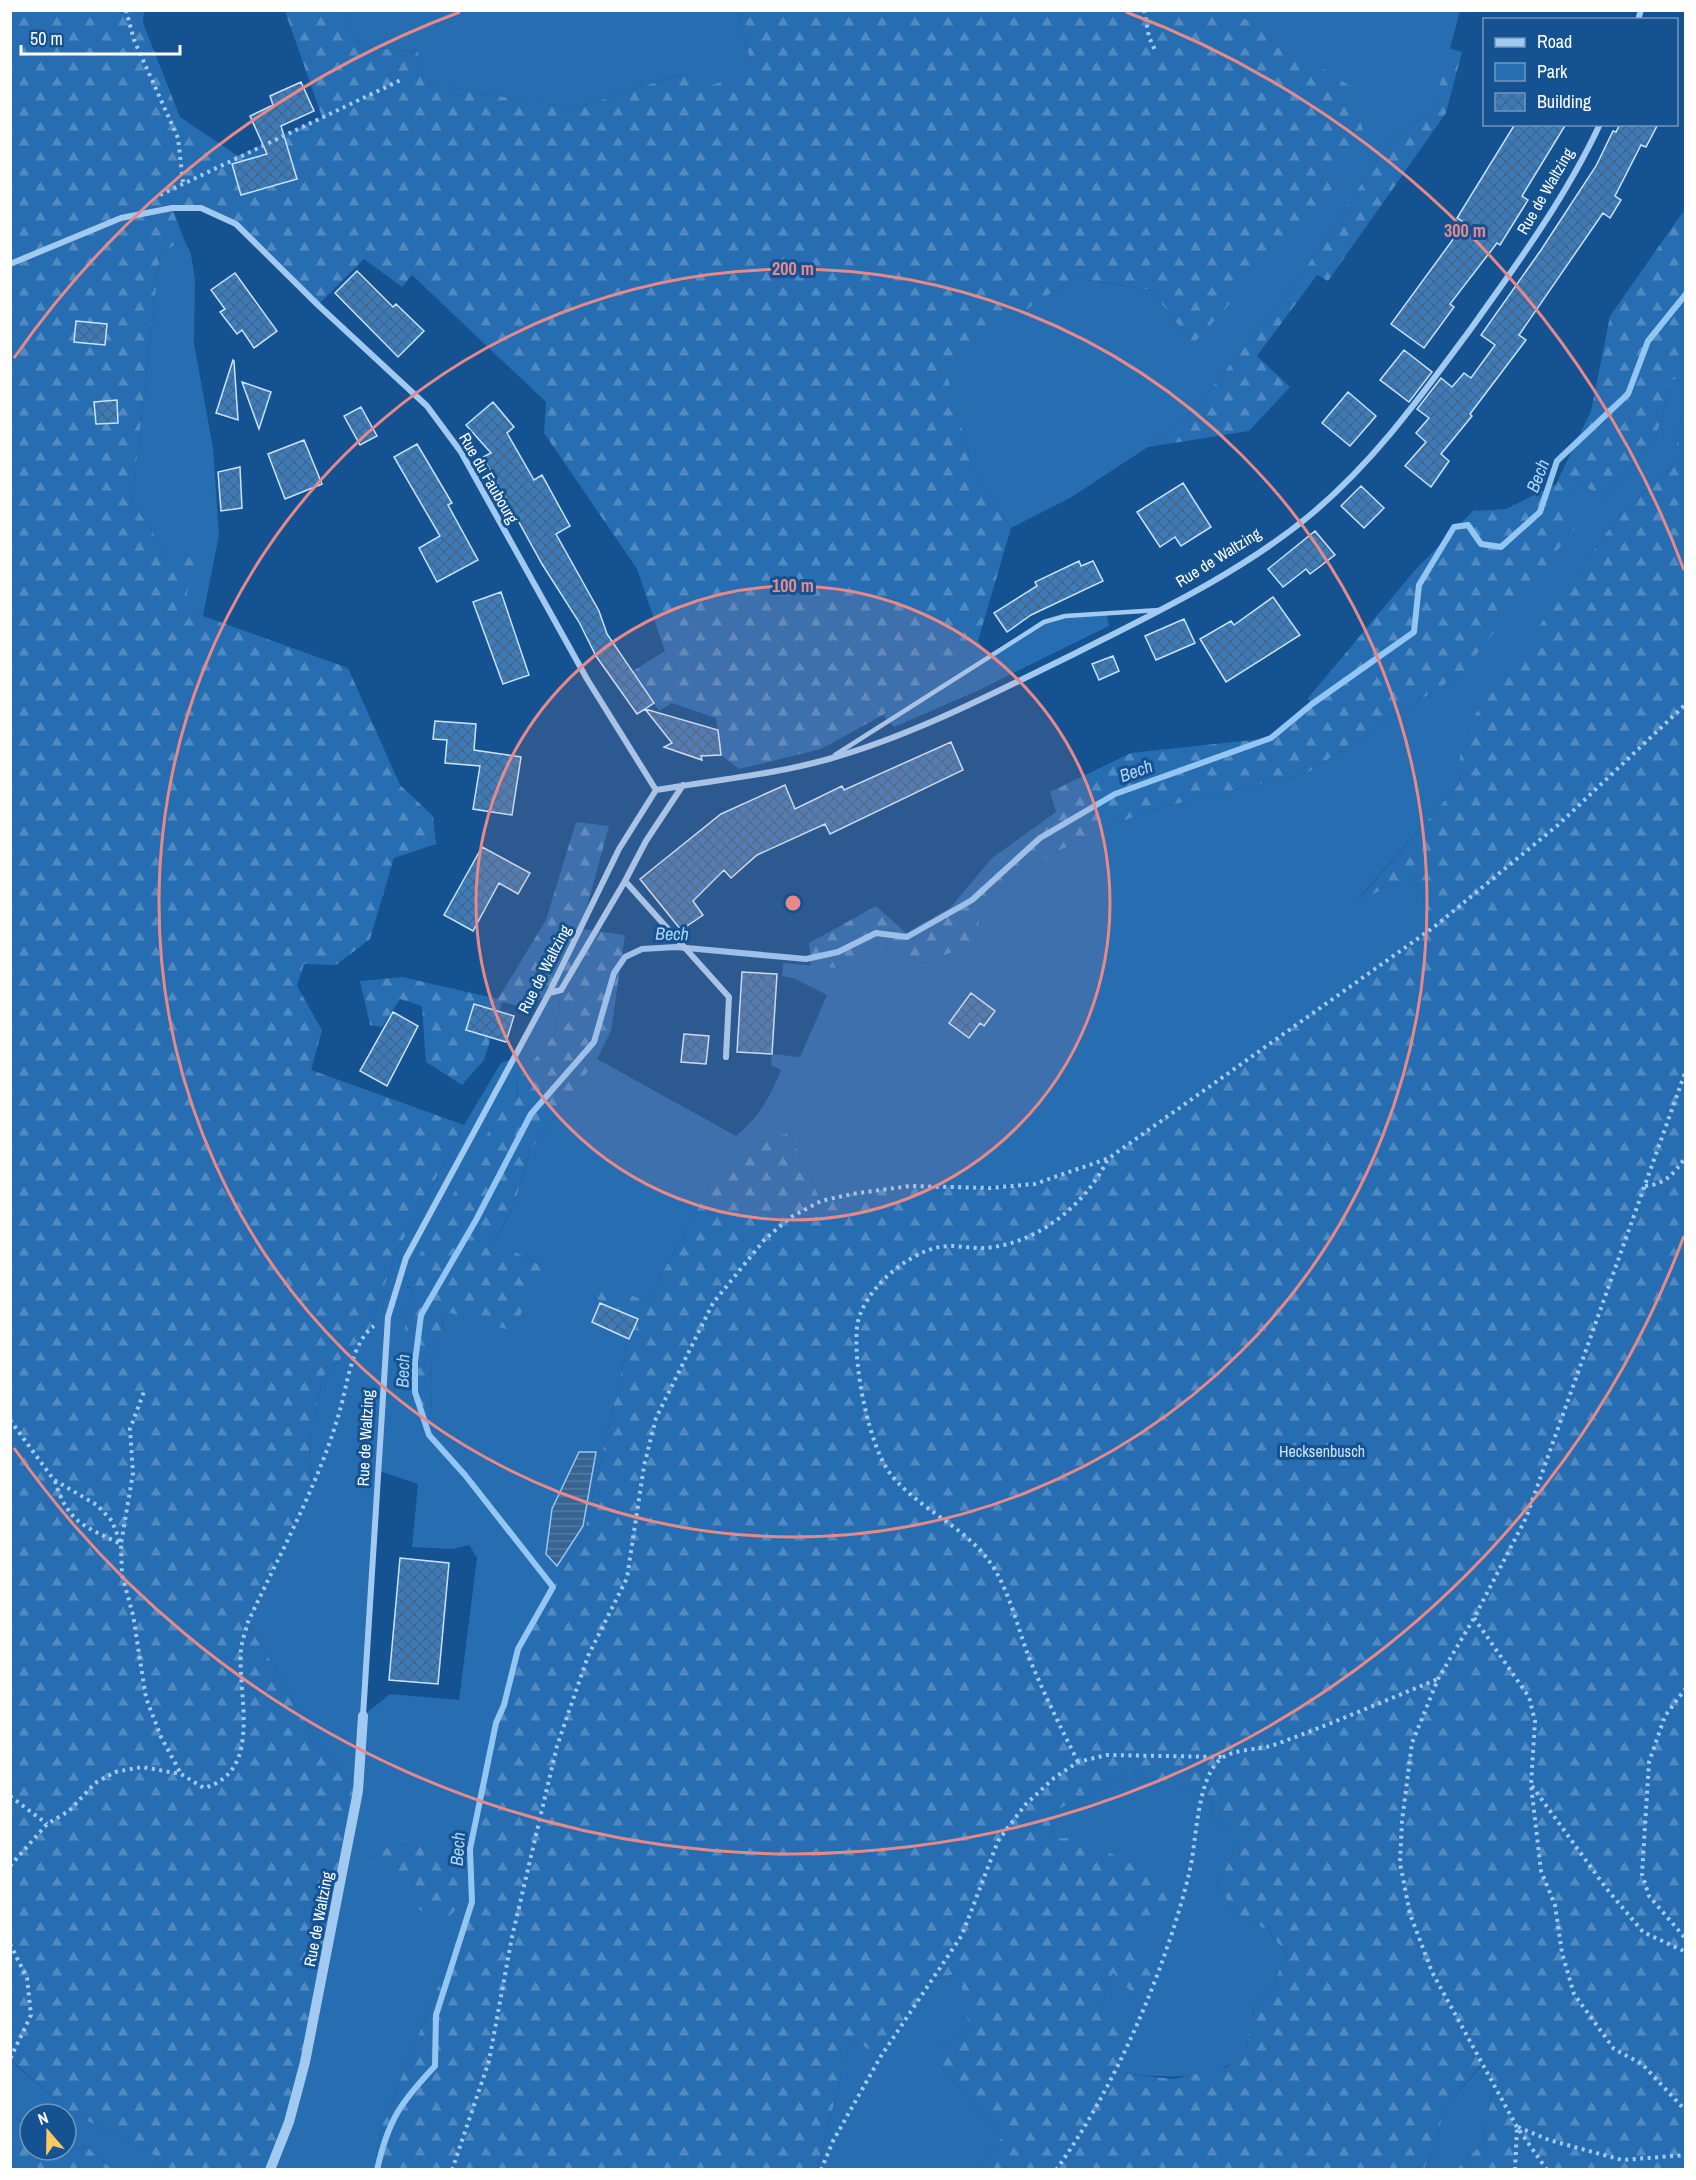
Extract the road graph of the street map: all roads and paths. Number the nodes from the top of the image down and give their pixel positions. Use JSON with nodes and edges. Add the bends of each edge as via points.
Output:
{"nodes":[{"id":1,"x":126,"y":10,"type":"edge"},
{"id":2,"x":1144,"y":10,"type":"edge"},
{"id":3,"x":1155,"y":50,"type":"dead end"},
{"id":4,"x":403,"y":79,"type":"dead end"},
{"id":5,"x":1599,"y":126,"type":"edge"},
{"id":6,"x":183,"y":182,"type":"junction"},
{"id":7,"x":156,"y":198,"type":"dead end"},
{"id":8,"x":10,"y":264,"type":"edge"},
{"id":9,"x":1161,"y":610,"type":"junction"},
{"id":10,"x":1686,"y":704,"type":"edge"},
{"id":11,"x":829,"y":759,"type":"junction"},
{"id":12,"x":683,"y":785,"type":"junction"},
{"id":13,"x":656,"y":790,"type":"junction"},
{"id":14,"x":625,"y":881,"type":"junction"},
{"id":15,"x":549,"y":993,"type":"junction"},
{"id":16,"x":726,"y":1056,"type":"dead end"},
{"id":17,"x":1686,"y":1070,"type":"edge"},
{"id":18,"x":1686,"y":1157,"type":"edge"},
{"id":19,"x":1109,"y":1158,"type":"junction"},
{"id":20,"x":1644,"y":1186,"type":"junction"},
{"id":21,"x":388,"y":1317,"type":"junction"},
{"id":22,"x":145,"y":1389,"type":"dead end"},
{"id":23,"x":10,"y":1420,"type":"edge"},
{"id":24,"x":54,"y":1480,"type":"junction"},
{"id":25,"x":121,"y":1544,"type":"junction"},
{"id":26,"x":1474,"y":1618,"type":"junction"},
{"id":27,"x":1438,"y":1679,"type":"junction"},
{"id":28,"x":1686,"y":1688,"type":"edge"},
{"id":29,"x":363,"y":1716,"type":"joint"},
{"id":30,"x":1223,"y":1757,"type":"junction"},
{"id":31,"x":1078,"y":1762,"type":"junction"},
{"id":32,"x":181,"y":1774,"type":"junction"},
{"id":33,"x":1531,"y":1785,"type":"junction"},
{"id":34,"x":10,"y":1796,"type":"edge"},
{"id":35,"x":48,"y":1824,"type":"junction"},
{"id":36,"x":10,"y":1866,"type":"edge"},
{"id":37,"x":1686,"y":1939,"type":"edge"},
{"id":38,"x":10,"y":1944,"type":"edge"},
{"id":39,"x":1686,"y":1952,"type":"edge"},
{"id":40,"x":10,"y":2059,"type":"edge"},
{"id":41,"x":1686,"y":2111,"type":"edge"},
{"id":42,"x":1517,"y":2127,"type":"junction"},
{"id":43,"x":1686,"y":2155,"type":"edge"},
{"id":44,"x":270,"y":2169,"type":"edge"},
{"id":45,"x":452,"y":2169,"type":"edge"},
{"id":46,"x":821,"y":2169,"type":"edge"},
{"id":47,"x":1056,"y":2169,"type":"edge"},
{"id":48,"x":1515,"y":2169,"type":"edge"},
{"id":49,"x":1547,"y":2169,"type":"edge"}],
"edges":[{"from":1,"to":6,"type":"path","via":[[134,40],[178,138]]},
{"from":2,"to":3,"type":"path"},
{"from":4,"to":6,"type":"path"},
{"from":5,"to":9,"type":"street","name":"Rue de Waltzing","via":[[1530,247],[1399,425],[1347,483],[1306,518]]},
{"from":6,"to":7,"type":"path"},
{"from":8,"to":13,"type":"street","name":"Rue du Faubourg","via":[[121,218],[172,208],[201,208],[236,224],[427,406],[461,452],[587,679]]},
{"from":9,"to":11,"type":"street","name":"Rue de Waltzing","via":[[981,700]]},
{"from":9,"to":11,"type":"lane","via":[[1065,616],[1044,622]]},
{"from":10,"to":19,"type":"path","via":[[1558,825],[1434,927]]},
{"from":11,"to":12,"type":"street","name":"Rue de Waltzing","via":[[755,776]]},
{"from":12,"to":13,"type":"street","name":"Rue de Waltzing"},
{"from":12,"to":14,"type":"street"},
{"from":13,"to":15,"type":"street","name":"Rue de Waltzing","via":[[619,849]]},
{"from":14,"to":15,"type":"street","via":[[561,990]]},
{"from":14,"to":16,"type":"street","via":[[729,997]]},
{"from":15,"to":21,"type":"street","name":"Rue de Waltzing","via":[[406,1258]]},
{"from":17,"to":20,"type":"path"},
{"from":18,"to":20,"type":"path","via":[[1671,1176],[1659,1184]]},
{"from":19,"to":31,"type":"path","via":[[1098,1179],[1073,1209],[1029,1236],[987,1248],[940,1247],[898,1265],[866,1303],[856,1328],[862,1397],[873,1441],[891,1475],[928,1510],[972,1539],[996,1571],[1043,1692]]},
{"from":19,"to":45,"type":"path","via":[[1035,1184],[990,1188],[910,1186],[821,1201],[791,1217],[765,1239],[713,1303],[656,1418],[644,1466],[627,1578],[588,1656],[557,1746],[512,1937],[489,2061]]},
{"from":20,"to":26,"type":"path","via":[[1526,1518]]},
{"from":21,"to":29,"type":"street","name":"Rue de Waltzing"},
{"from":21,"to":32,"type":"path","via":[[369,1330],[358,1349],[334,1431],[248,1622],[241,1648],[244,1736],[234,1770],[220,1784],[204,1788]]},
{"from":22,"to":25,"type":"path","via":[[130,1428],[133,1473]]},
{"from":23,"to":24,"type":"path"},
{"from":24,"to":25,"type":"path","via":[[97,1505],[112,1521]]},
{"from":24,"to":25,"type":"path","via":[[68,1514]]},
{"from":25,"to":32,"type":"path","via":[[122,1575],[133,1615],[146,1698],[160,1737]]},
{"from":26,"to":27,"type":"path"},
{"from":26,"to":33,"type":"path","via":[[1529,1697],[1535,1721]]},
{"from":27,"to":30,"type":"path","via":[[1271,1746]]},
{"from":27,"to":42,"type":"path","via":[[1412,1743],[1400,1863],[1410,1914],[1432,1972]]},
{"from":28,"to":37,"type":"path","via":[[1665,1716],[1649,1762],[1642,1874],[1649,1896]]},
{"from":29,"to":44,"type":"street","name":"Rue de Waltzing","via":[[358,1791],[305,2062],[289,2122]]},
{"from":30,"to":31,"type":"path","via":[[1107,1755]]},
{"from":30,"to":47,"type":"path","via":[[1210,1769],[1205,1783],[1194,1855],[1177,1922],[1156,1980],[1099,2100]]},
{"from":31,"to":46,"type":"path","via":[[1025,1805],[998,1841],[962,1935],[880,2056]]},
{"from":32,"to":35,"type":"path","via":[[142,1767],[114,1772],[95,1783],[69,1811]]},
{"from":33,"to":39,"type":"path","via":[[1643,1932]]},
{"from":33,"to":41,"type":"path","via":[[1541,1871],[1555,1905],[1574,1994],[1614,2049],[1642,2064]]},
{"from":34,"to":35,"type":"path"},
{"from":35,"to":36,"type":"path"},
{"from":38,"to":40,"type":"path","via":[[27,1978],[31,2015]]},
{"from":42,"to":43,"type":"path","via":[[1622,2160]]},
{"from":42,"to":48,"type":"path"},
{"from":42,"to":49,"type":"path"}]}
